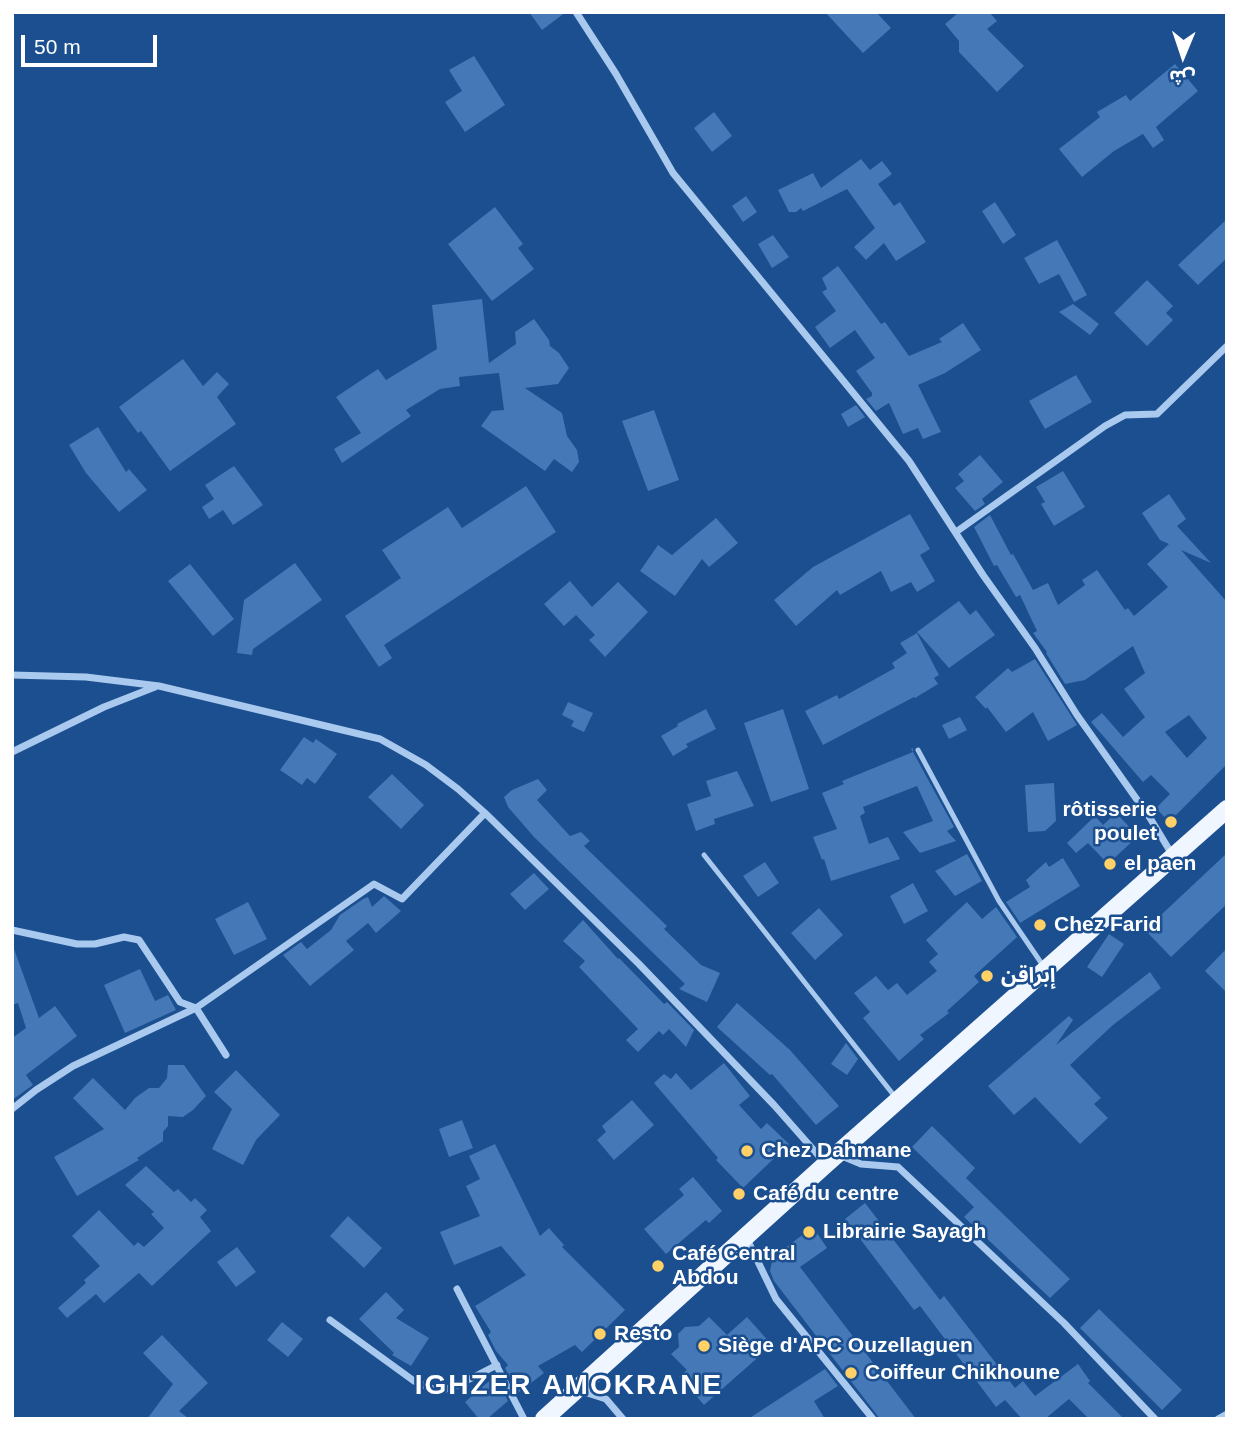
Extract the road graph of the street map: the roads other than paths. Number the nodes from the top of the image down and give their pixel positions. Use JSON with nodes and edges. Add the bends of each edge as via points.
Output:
{"nodes":[{"id":1,"x":576,"y":12,"type":"edge"},
{"id":2,"x":1227,"y":346,"type":"edge"},
{"id":3,"x":956,"y":532,"type":"junction"},
{"id":4,"x":12,"y":675,"type":"edge"},
{"id":5,"x":159,"y":686,"type":"junction"},
{"id":6,"x":918,"y":750,"type":"dead end"},
{"id":7,"x":12,"y":752,"type":"edge"},
{"id":8,"x":1227,"y":809,"type":"edge"},
{"id":9,"x":485,"y":813,"type":"junction"},
{"id":10,"x":704,"y":855,"type":"dead end"},
{"id":11,"x":1173,"y":857,"type":"junction"},
{"id":12,"x":12,"y":930,"type":"edge"},
{"id":13,"x":1045,"y":970,"type":"junction"},
{"id":14,"x":196,"y":1008,"type":"junction"},
{"id":15,"x":226,"y":1055,"type":"dead end"},
{"id":16,"x":898,"y":1100,"type":"junction"},
{"id":17,"x":12,"y":1110,"type":"edge"},
{"id":18,"x":832,"y":1159,"type":"junction"},
{"id":19,"x":746,"y":1237,"type":"junction"},
{"id":20,"x":457,"y":1289,"type":"dead end"},
{"id":21,"x":330,"y":1320,"type":"dead end"},
{"id":22,"x":497,"y":1365,"type":"junction"},
{"id":23,"x":576,"y":1390,"type":"junction"},
{"id":24,"x":1227,"y":1414,"type":"edge"},
{"id":25,"x":524,"y":1419,"type":"edge"},
{"id":26,"x":544,"y":1419,"type":"edge"},
{"id":27,"x":623,"y":1419,"type":"edge"},
{"id":28,"x":873,"y":1419,"type":"edge"},
{"id":29,"x":1156,"y":1419,"type":"edge"},
{"id":30,"x":1218,"y":1419,"type":"edge"}],
"edges":[{"from":1,"to":3,"type":"street","via":[[673,173],[909,461]]},
{"from":2,"to":3,"type":"street","via":[[1157,414],[1125,415],[1105,426]]},
{"from":3,"to":11,"type":"street"},
{"from":4,"to":5,"type":"street","via":[[86,677]]},
{"from":5,"to":7,"type":"street"},
{"from":5,"to":9,"type":"street","via":[[380,739],[426,765]]},
{"from":6,"to":13,"type":"lane","via":[[999,901]]},
{"from":8,"to":11,"type":"main road"},
{"from":9,"to":14,"type":"street","via":[[402,899],[374,884]]},
{"from":9,"to":18,"type":"street"},
{"from":10,"to":16,"type":"lane"},
{"from":11,"to":13,"type":"main road"},
{"from":12,"to":14,"type":"street","via":[[77,944],[124,937],[139,940],[180,1002]]},
{"from":13,"to":16,"type":"main road"},
{"from":14,"to":15,"type":"street"},
{"from":14,"to":17,"type":"street","via":[[73,1066]]},
{"from":16,"to":18,"type":"main road"},
{"from":18,"to":19,"type":"main road"},
{"from":18,"to":29,"type":"street","via":[[898,1167],[1064,1323]]},
{"from":19,"to":23,"type":"main road"},
{"from":19,"to":28,"type":"street","via":[[776,1298]]},
{"from":20,"to":22,"type":"street"},
{"from":21,"to":22,"type":"street","via":[[414,1381],[433,1389],[458,1385]]},
{"from":22,"to":25,"type":"street"},
{"from":23,"to":26,"type":"main road"},
{"from":23,"to":27,"type":"street","via":[[606,1399]]},
{"from":24,"to":30,"type":"street"}]}
